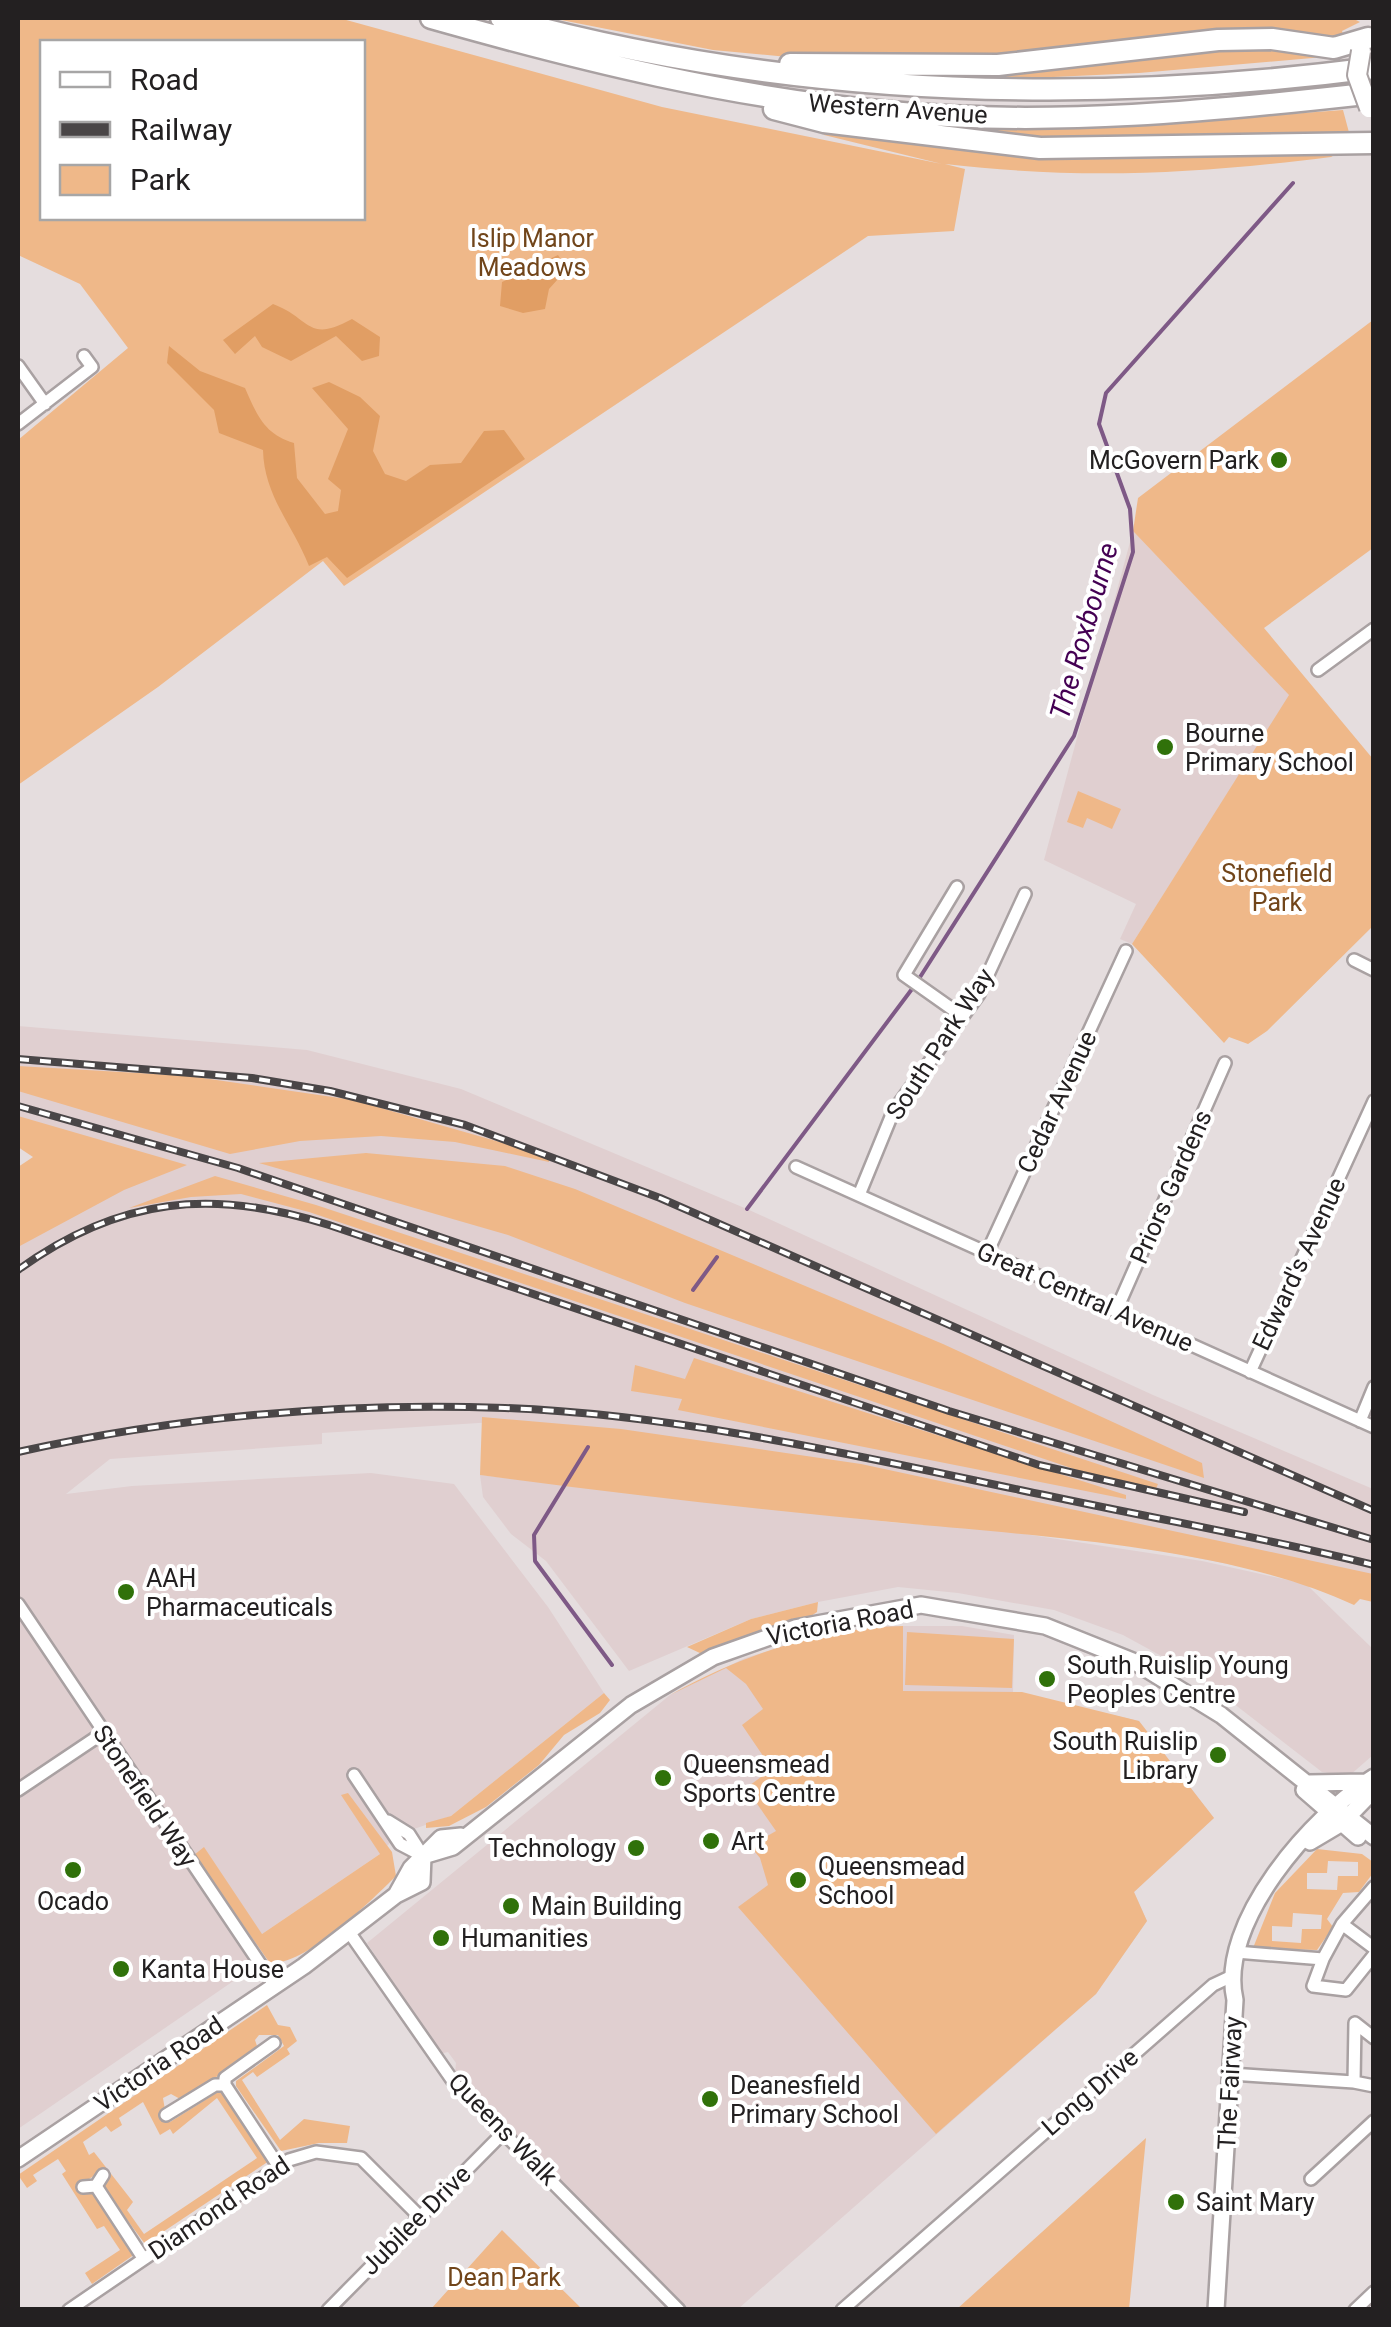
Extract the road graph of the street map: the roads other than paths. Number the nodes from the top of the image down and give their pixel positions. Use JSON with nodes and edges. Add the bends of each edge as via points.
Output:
{"nodes":[{"id":1,"x":431,"y":18,"type":"edge"},
{"id":2,"x":502,"y":18,"type":"edge"},
{"id":3,"x":638,"y":51,"type":"junction"},
{"id":4,"x":1368,"y":52,"type":"edge"},
{"id":5,"x":645,"y":76,"type":"junction"},
{"id":6,"x":1371,"y":101,"type":"edge"},
{"id":7,"x":1374,"y":143,"type":"edge"},
{"id":8,"x":84,"y":356,"type":"dead end"},
{"id":9,"x":18,"y":366,"type":"edge"},
{"id":10,"x":44,"y":404,"type":"junction"},
{"id":11,"x":18,"y":424,"type":"edge"},
{"id":12,"x":1374,"y":629,"type":"edge"},
{"id":13,"x":1318,"y":670,"type":"dead end"},
{"id":14,"x":958,"y":887,"type":"dead end"},
{"id":15,"x":1025,"y":894,"type":"dead end"},
{"id":16,"x":1126,"y":951,"type":"dead end"},
{"id":17,"x":1354,"y":960,"type":"dead end"},
{"id":18,"x":1374,"y":970,"type":"edge"},
{"id":19,"x":962,"y":1016,"type":"junction"},
{"id":20,"x":1225,"y":1063,"type":"dead end"},
{"id":21,"x":1374,"y":1102,"type":"edge"},
{"id":22,"x":796,"y":1167,"type":"dead end"},
{"id":23,"x":859,"y":1195,"type":"junction"},
{"id":24,"x":987,"y":1252,"type":"junction"},
{"id":25,"x":1116,"y":1311,"type":"junction"},
{"id":26,"x":1250,"y":1372,"type":"junction"},
{"id":27,"x":1374,"y":1387,"type":"edge"},
{"id":28,"x":1360,"y":1421,"type":"junction"},
{"id":29,"x":1374,"y":1427,"type":"edge"},
{"id":30,"x":18,"y":1604,"type":"edge"},
{"id":31,"x":103,"y":1733,"type":"junction"},
{"id":32,"x":354,"y":1774,"type":"dead end"},
{"id":33,"x":1302,"y":1783,"type":"junction"},
{"id":34,"x":1371,"y":1783,"type":"edge"},
{"id":35,"x":18,"y":1790,"type":"edge"},
{"id":36,"x":1340,"y":1814,"type":"junction"},
{"id":37,"x":1371,"y":1842,"type":"edge"},
{"id":38,"x":1304,"y":1844,"type":"junction"},
{"id":39,"x":422,"y":1856,"type":"junction"},
{"id":40,"x":1374,"y":1888,"type":"edge"},
{"id":41,"x":1342,"y":1924,"type":"junction"},
{"id":42,"x":349,"y":1932,"type":"junction"},
{"id":43,"x":1374,"y":1951,"type":"edge"},
{"id":44,"x":1236,"y":1952,"type":"junction"},
{"id":45,"x":1324,"y":1958,"type":"junction"},
{"id":46,"x":1230,"y":1977,"type":"junction"},
{"id":47,"x":275,"y":1986,"type":"junction"},
{"id":48,"x":1374,"y":2038,"type":"edge"},
{"id":49,"x":274,"y":2043,"type":"dead end"},
{"id":50,"x":1232,"y":2074,"type":"junction"},
{"id":51,"x":1354,"y":2082,"type":"junction"},
{"id":52,"x":225,"y":2085,"type":"junction"},
{"id":53,"x":1374,"y":2086,"type":"edge"},
{"id":54,"x":166,"y":2115,"type":"dead end"},
{"id":55,"x":1374,"y":2121,"type":"edge"},
{"id":56,"x":505,"y":2131,"type":"junction"},
{"id":57,"x":18,"y":2160,"type":"edge"},
{"id":58,"x":279,"y":2167,"type":"junction"},
{"id":59,"x":1311,"y":2180,"type":"dead end"},
{"id":60,"x":94,"y":2182,"type":"dead end"},
{"id":61,"x":419,"y":2216,"type":"junction"},
{"id":62,"x":143,"y":2258,"type":"junction"},
{"id":63,"x":1374,"y":2292,"type":"edge"},
{"id":64,"x":69,"y":2310,"type":"edge"},
{"id":65,"x":328,"y":2310,"type":"edge"},
{"id":66,"x":678,"y":2310,"type":"edge"},
{"id":67,"x":842,"y":2310,"type":"edge"},
{"id":68,"x":1216,"y":2310,"type":"edge"},
{"id":69,"x":1355,"y":2310,"type":"edge"}],
"edges":[{"from":1,"to":5,"type":"highway","name":"Western Avenue"},
{"from":2,"to":3,"type":"highway","name":"Western Avenue"},
{"from":3,"to":4,"type":"highway","via":[[789,64],[924,66],[998,65],[1218,40],[1272,39]]},
{"from":3,"to":4,"type":"highway","name":"Western Avenue","via":[[846,84],[1013,93],[1242,85]]},
{"from":4,"to":6,"type":"main road","bridge":true,"via":[[1357,75]]},
{"from":5,"to":6,"type":"highway","name":"Western Avenue","via":[[893,113],[1028,118]]},
{"from":5,"to":7,"type":"highway","via":[[824,122],[1040,148]]},
{"from":8,"to":10,"type":"street","via":[[92,367]]},
{"from":9,"to":10,"type":"street"},
{"from":10,"to":11,"type":"street"},
{"from":12,"to":13,"type":"street"},
{"from":14,"to":19,"type":"street","via":[[904,975]]},
{"from":15,"to":19,"type":"street","name":"South Park Way"},
{"from":16,"to":24,"type":"street","name":"Cedar Avenue"},
{"from":17,"to":18,"type":"street"},
{"from":19,"to":23,"type":"street","name":"South Park Way","via":[[894,1112]]},
{"from":20,"to":25,"type":"street","name":"Priors Gardens"},
{"from":21,"to":26,"type":"street","name":"Edward's Avenue"},
{"from":22,"to":23,"type":"street","name":"Great Central Avenue"},
{"from":23,"to":24,"type":"street","name":"Great Central Avenue"},
{"from":24,"to":25,"type":"street","name":"Great Central Avenue"},
{"from":25,"to":26,"type":"street","name":"Great Central Avenue"},
{"from":26,"to":28,"type":"street","name":"Great Central Avenue"},
{"from":27,"to":28,"type":"street"},
{"from":28,"to":29,"type":"street","name":"Great Central Avenue"},
{"from":30,"to":31,"type":"street","name":"Stonefield Way"},
{"from":31,"to":35,"type":"street"},
{"from":31,"to":47,"type":"street","name":"Stonefield Way"},
{"from":32,"to":39,"type":"street","via":[[384,1819],[409,1834]]},
{"from":33,"to":34,"type":"street"},
{"from":33,"to":36,"type":"street","name":"Victoria Road"},
{"from":33,"to":38,"type":"street","via":[[1312,1822]]},
{"from":33,"to":39,"type":"street","name":"Victoria Road","via":[[1198,1699],[1109,1649],[1013,1618],[921,1605],[795,1628],[713,1657],[631,1705],[534,1786],[461,1836],[441,1838]]},
{"from":34,"to":36,"type":"street"},
{"from":36,"to":37,"type":"street","name":"Victoria Road"},
{"from":36,"to":38,"type":"street"},
{"from":37,"to":38,"type":"street"},
{"from":38,"to":44,"type":"street","via":[[1260,1891]]},
{"from":39,"to":42,"type":"street","name":"Victoria Road","via":[[396,1895]]},
{"from":40,"to":41,"type":"street"},
{"from":41,"to":43,"type":"street"},
{"from":41,"to":45,"type":"street"},
{"from":42,"to":47,"type":"street","name":"Victoria Road"},
{"from":42,"to":56,"type":"street","name":"Queens Walk","via":[[430,2054]]},
{"from":43,"to":45,"type":"street","via":[[1346,1990],[1313,1986]]},
{"from":44,"to":45,"type":"street"},
{"from":44,"to":46,"type":"street"},
{"from":46,"to":50,"type":"street","name":"The Fairway"},
{"from":46,"to":67,"type":"street","name":"Long Drive"},
{"from":47,"to":57,"type":"street","name":"Victoria Road"},
{"from":48,"to":51,"type":"street","via":[[1355,2022]]},
{"from":49,"to":52,"type":"street","via":[[225,2078]]},
{"from":50,"to":51,"type":"street"},
{"from":50,"to":68,"type":"street","name":"The Fairway"},
{"from":51,"to":53,"type":"street"},
{"from":52,"to":54,"type":"street"},
{"from":52,"to":58,"type":"street"},
{"from":55,"to":59,"type":"street"},
{"from":56,"to":61,"type":"street","name":"Jubilee Drive"},
{"from":56,"to":66,"type":"street","name":"Queens Walk"},
{"from":58,"to":61,"type":"street","name":"Diamond Road","via":[[301,2154],[361,2158]]},
{"from":58,"to":62,"type":"street","name":"Diamond Road"},
{"from":60,"to":62,"type":"street"},
{"from":61,"to":65,"type":"street","name":"Jubilee Drive"},
{"from":62,"to":64,"type":"street","name":"Diamond Road"},
{"from":63,"to":69,"type":"street"}]}
